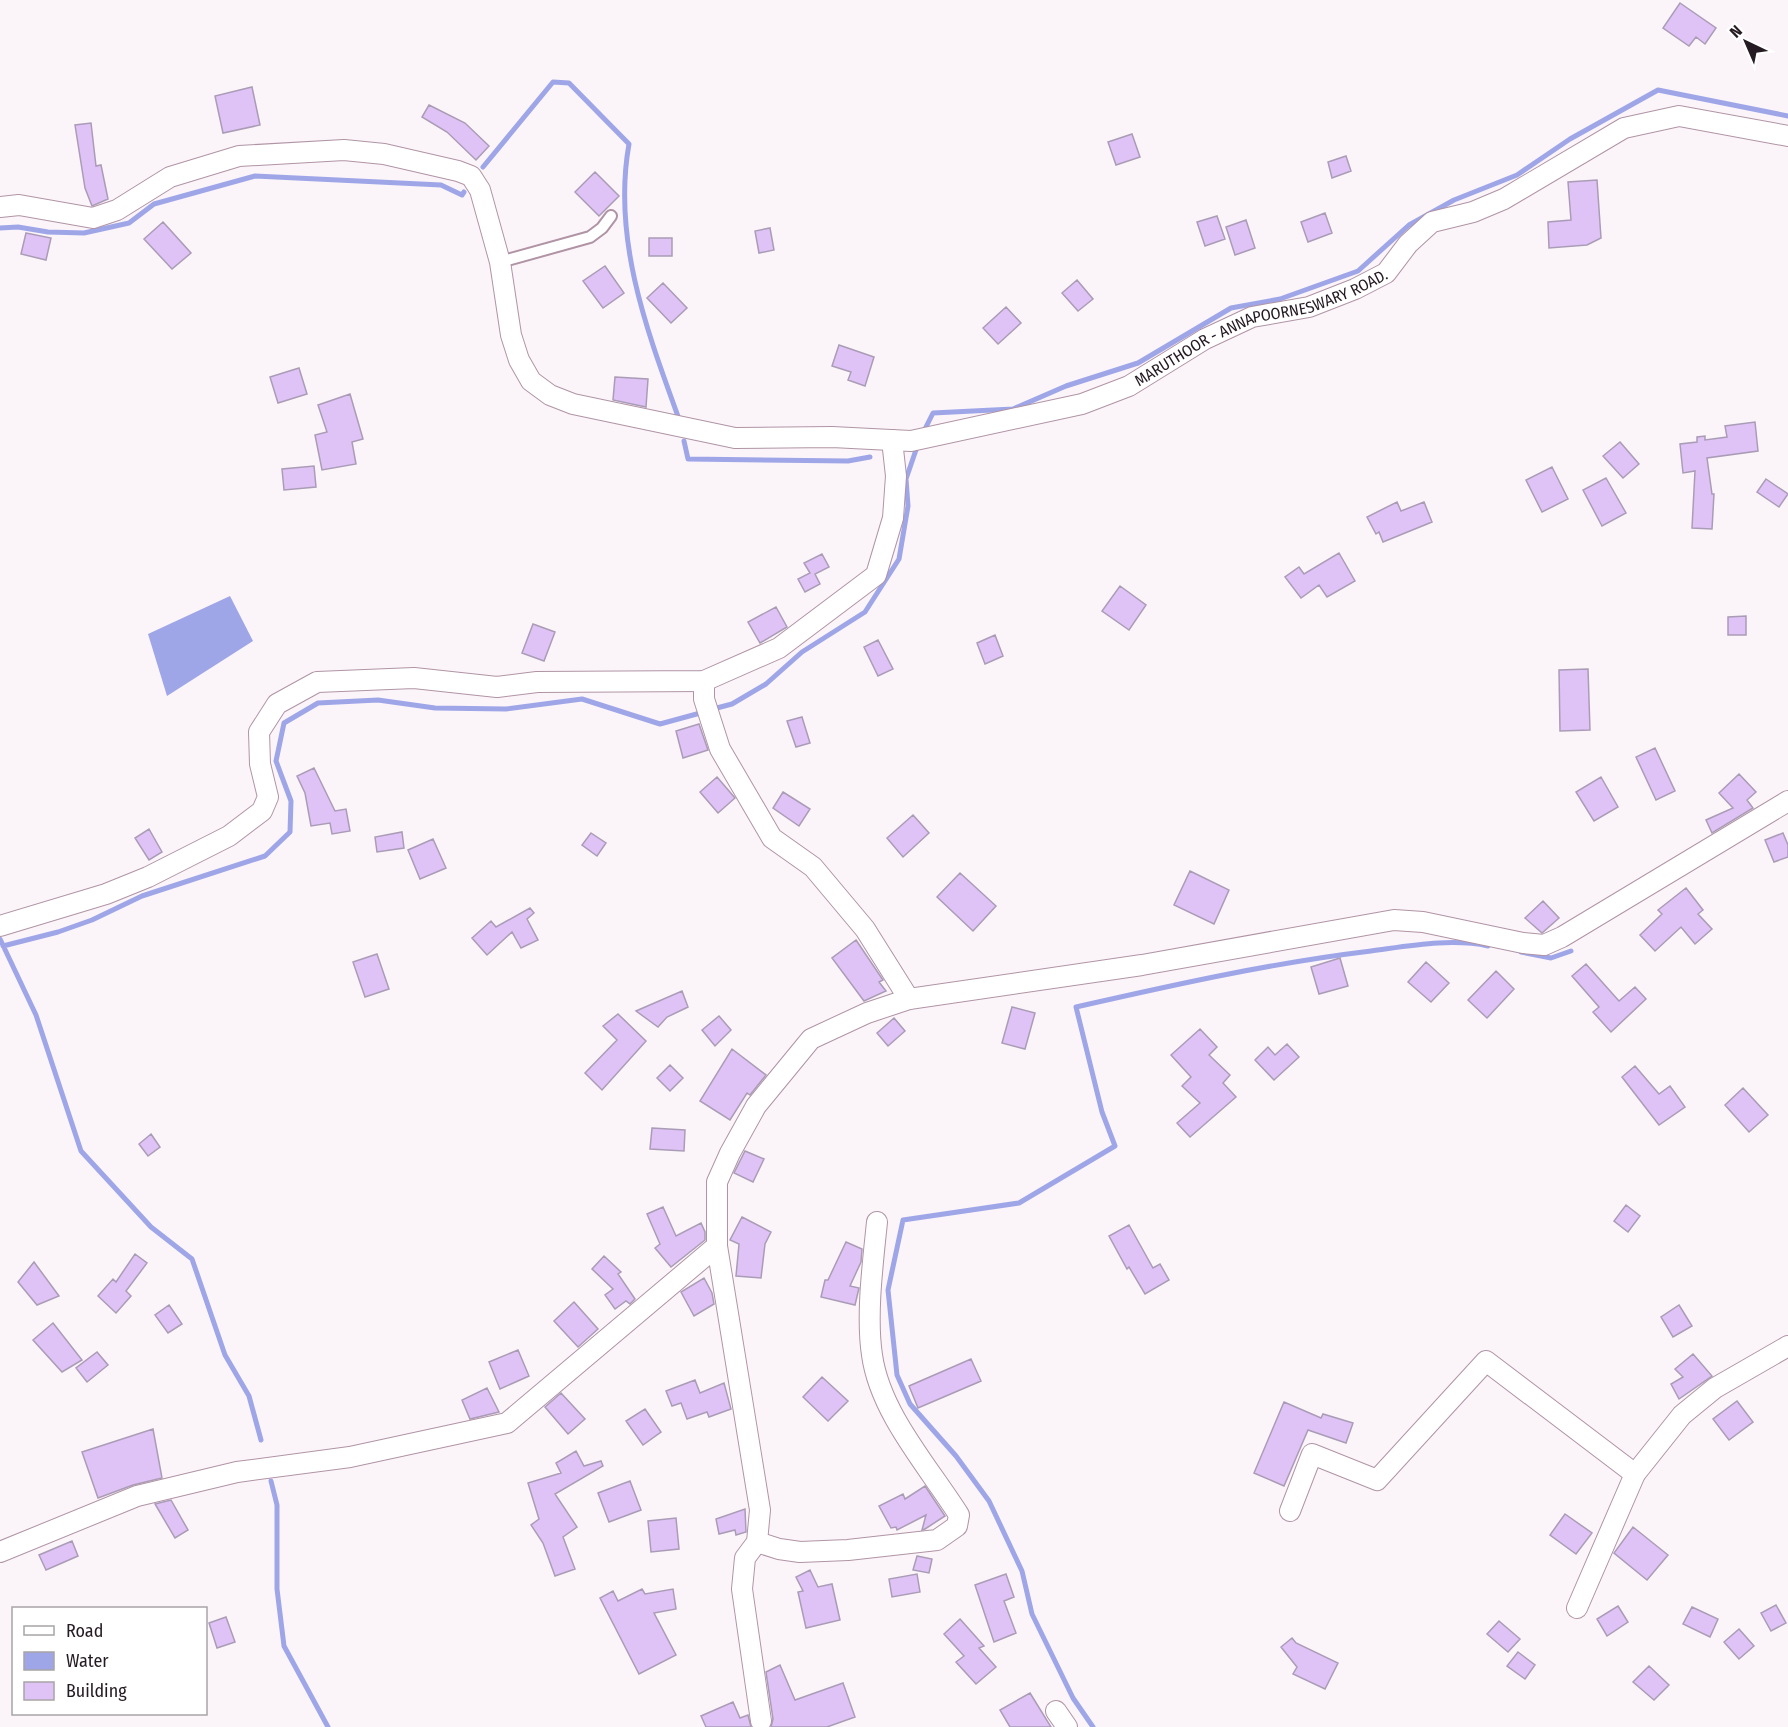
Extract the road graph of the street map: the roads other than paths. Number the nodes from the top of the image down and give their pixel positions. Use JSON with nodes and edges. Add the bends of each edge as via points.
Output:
{"nodes":[{"id":1,"x":1788,"y":136,"type":"edge"},
{"id":2,"x":0,"y":207,"type":"edge"},
{"id":3,"x":611,"y":216,"type":"dead end"},
{"id":4,"x":500,"y":262,"type":"junction"},
{"id":5,"x":902,"y":440,"type":"junction"},
{"id":6,"x":704,"y":690,"type":"junction"},
{"id":7,"x":1788,"y":801,"type":"edge"},
{"id":8,"x":2,"y":925,"type":"edge"},
{"id":9,"x":909,"y":999,"type":"junction"},
{"id":10,"x":877,"y":1222,"type":"dead end"},
{"id":11,"x":717,"y":1246,"type":"junction"},
{"id":12,"x":1788,"y":1346,"type":"edge"},
{"id":13,"x":1635,"y":1474,"type":"junction"},
{"id":14,"x":1290,"y":1510,"type":"dead end"},
{"id":15,"x":757,"y":1542,"type":"junction"},
{"id":16,"x":0,"y":1552,"type":"edge"},
{"id":17,"x":1577,"y":1608,"type":"dead end"},
{"id":18,"x":761,"y":1721,"type":"dead end"}],
"edges":[{"from":1,"to":5,"type":"street","name":"MARUTHOOR - ANNAPOORNESWARY ROAD.","via":[[1679,116],[1624,128],[1504,199],[1432,222],[1408,244],[1386,273],[1355,289],[1309,307],[1252,317],[1205,339],[1130,386],[1082,404],[943,435]]},
{"from":2,"to":4,"type":"street","name":"MARUTHOOR - ANNAPOORNESWARY ROAD.","via":[[20,205],[93,218],[117,210],[170,177],[239,156],[344,150],[384,154],[471,176],[480,190]]},
{"from":3,"to":4,"type":"lane","via":[[590,237]]},
{"from":4,"to":5,"type":"street","name":"MARUTHOOR - ANNAPOORNESWARY ROAD.","via":[[511,335],[519,360],[531,381],[550,395],[573,404],[735,438]]},
{"from":5,"to":6,"type":"street","via":[[893,518],[876,574],[779,648]]},
{"from":6,"to":8,"type":"street","via":[[537,682],[496,687],[414,678],[317,682],[278,704],[259,732],[260,764],[268,797],[262,811],[229,836],[148,877],[106,894]]},
{"from":6,"to":9,"type":"street","via":[[720,749],[772,838],[813,867],[865,929]]},
{"from":7,"to":9,"type":"street","via":[[1544,945],[1394,920],[1142,965]]},
{"from":9,"to":11,"type":"street","via":[[810,1039],[756,1106],[717,1182]]},
{"from":10,"to":15,"type":"street","via":[[872,1273],[872,1355],[882,1391],[958,1515],[957,1526],[937,1540],[848,1550],[800,1552]]},
{"from":11,"to":15,"type":"street","via":[[760,1510]]},
{"from":11,"to":16,"type":"street","via":[[507,1423],[350,1457],[237,1472],[137,1496]]},
{"from":12,"to":13,"type":"street","via":[[1714,1388],[1682,1414]]},
{"from":13,"to":14,"type":"street","via":[[1486,1361],[1377,1480],[1312,1454]]},
{"from":13,"to":17,"type":"street"},
{"from":15,"to":18,"type":"street","via":[[745,1558],[742,1589]]}]}
